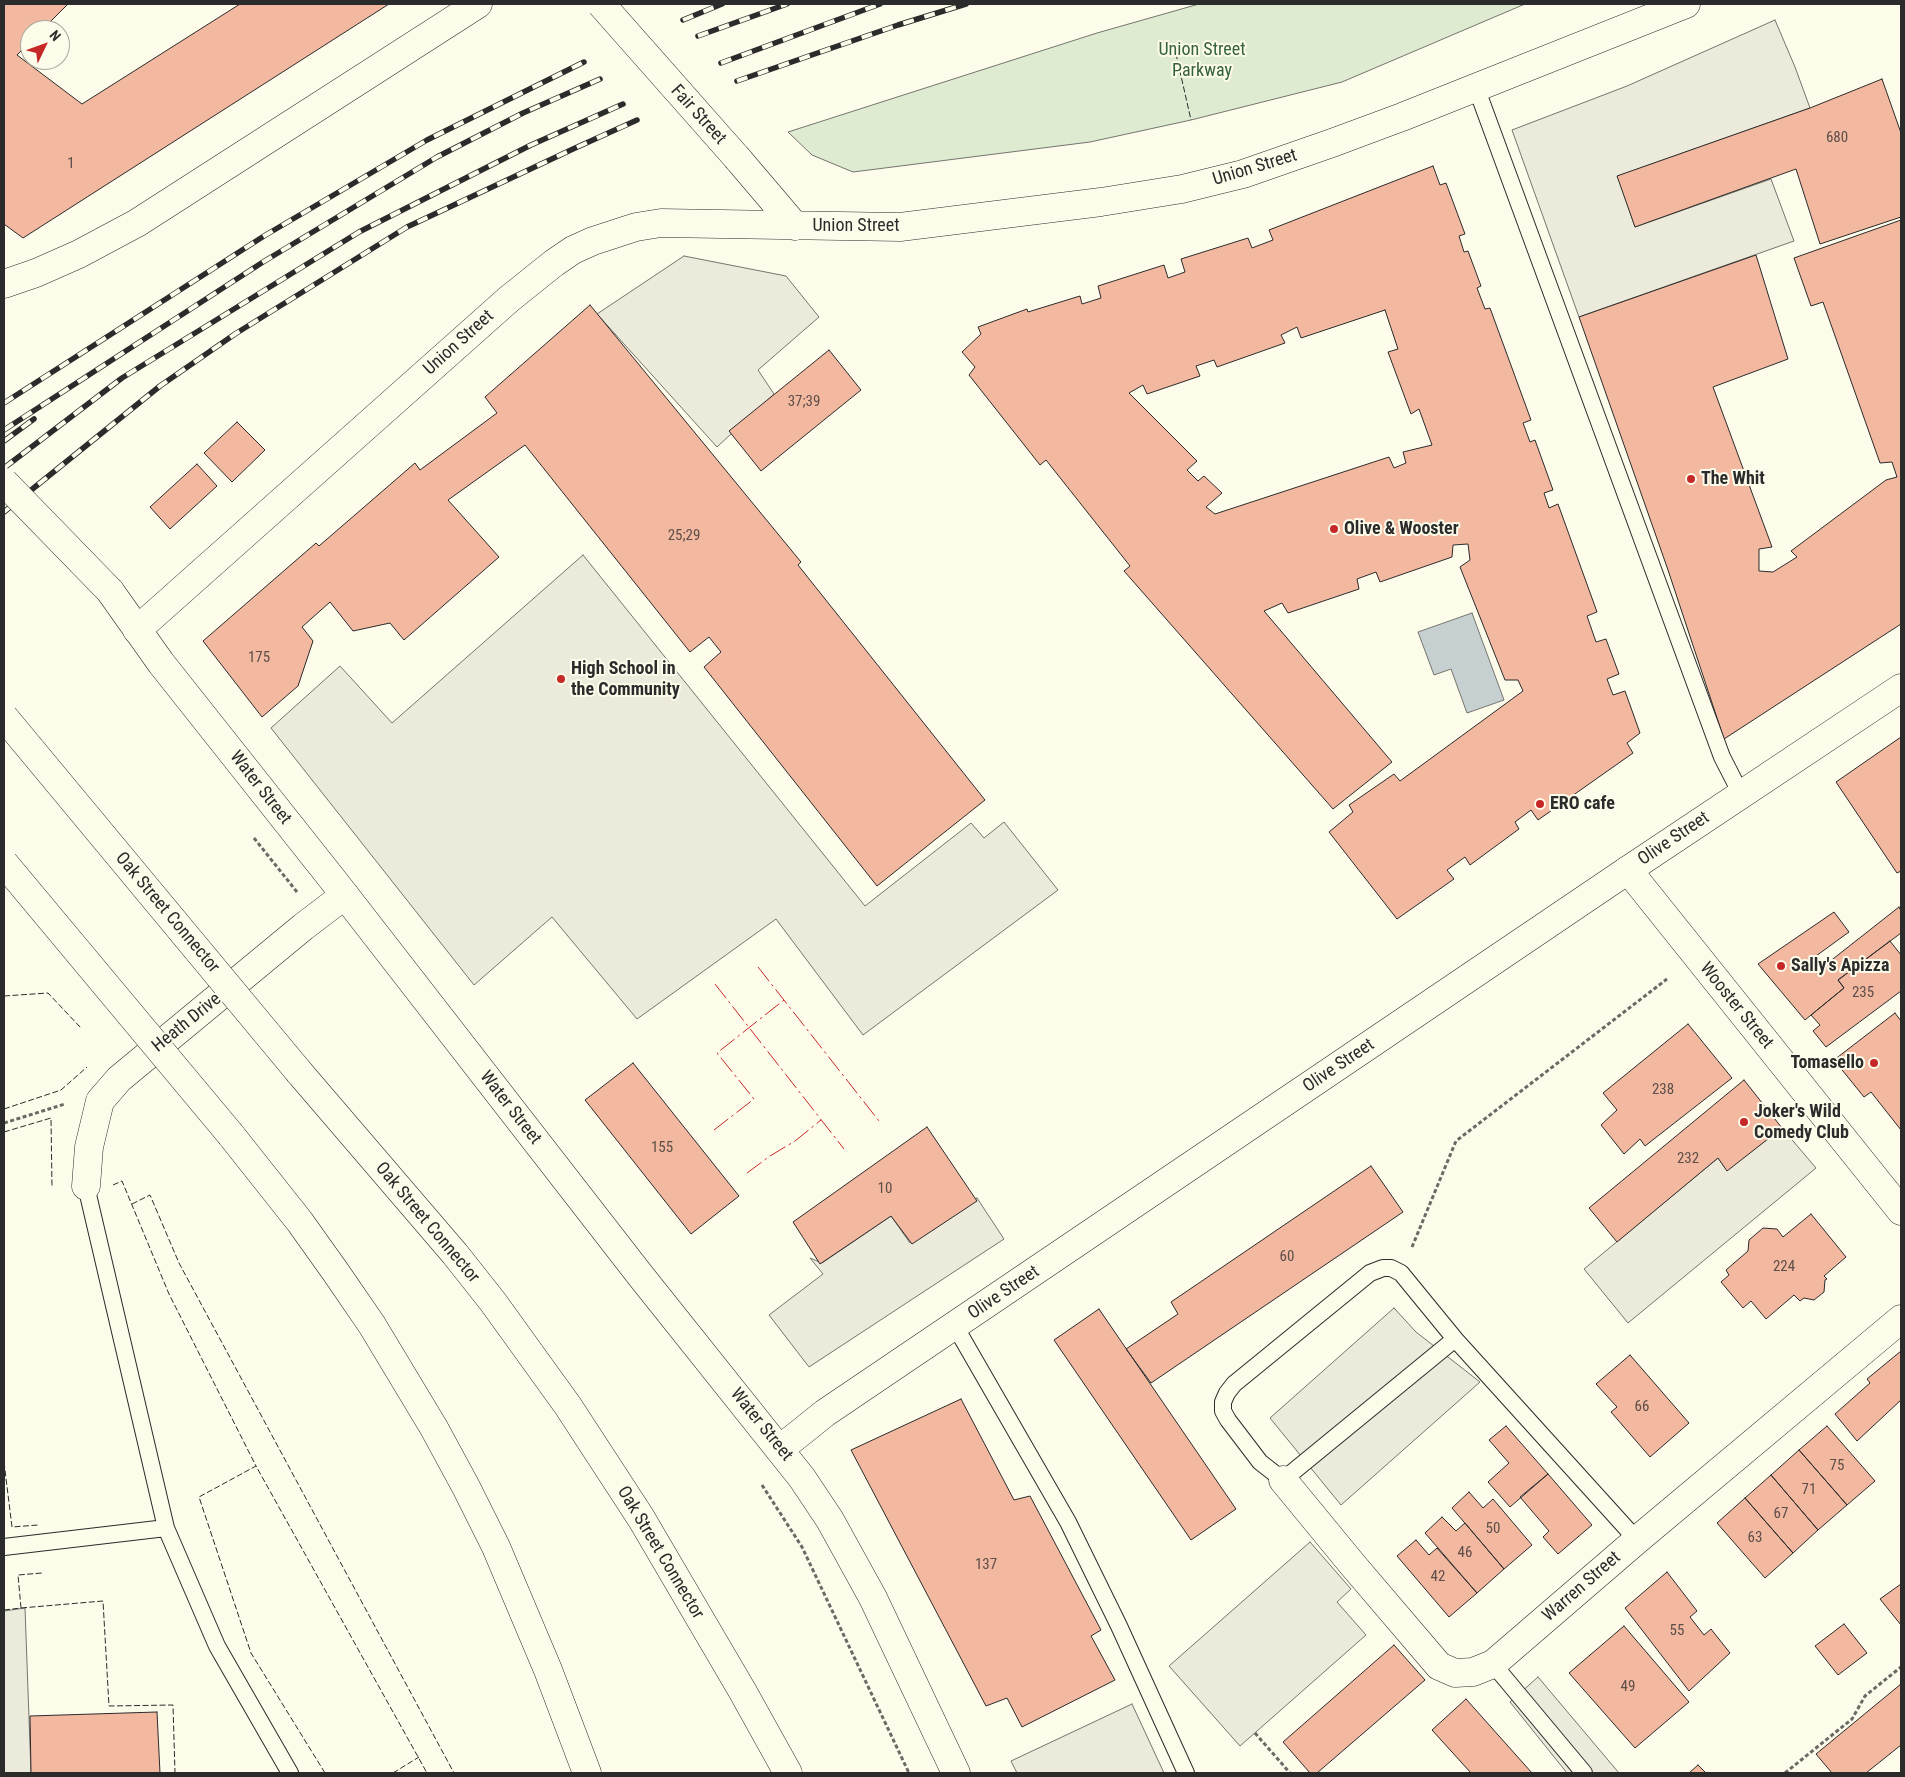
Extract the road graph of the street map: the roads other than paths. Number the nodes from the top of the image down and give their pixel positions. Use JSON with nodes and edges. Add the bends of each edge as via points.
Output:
{"nodes":[{"id":1,"x":478,"y":4,"type":"edge"},
{"id":2,"x":601,"y":4,"type":"edge"},
{"id":3,"x":1686,"y":4,"type":"edge"},
{"id":4,"x":1476,"y":87,"type":"junction"},
{"id":5,"x":795,"y":226,"type":"junction"},
{"id":6,"x":4,"y":284,"type":"edge"},
{"id":7,"x":4,"y":482,"type":"edge"},
{"id":8,"x":137,"y":630,"type":"junction"},
{"id":9,"x":1901,"y":688,"type":"edge"},
{"id":10,"x":4,"y":717,"type":"edge"},
{"id":11,"x":1741,"y":794,"type":"junction"},
{"id":12,"x":4,"y":862,"type":"edge"},
{"id":13,"x":1628,"y":870,"type":"junction"},
{"id":14,"x":345,"y":896,"type":"junction"},
{"id":15,"x":86,"y":1186,"type":"joint"},
{"id":16,"x":1901,"y":1211,"type":"edge"},
{"id":17,"x":1901,"y":1319,"type":"edge"},
{"id":18,"x":955,"y":1326,"type":"junction"},
{"id":19,"x":1455,"y":1339,"type":"junction"},
{"id":20,"x":780,"y":1449,"type":"junction"},
{"id":21,"x":1283,"y":1480,"type":"junction"},
{"id":22,"x":166,"y":1528,"type":"junction"},
{"id":23,"x":1636,"y":1540,"type":"junction"},
{"id":24,"x":4,"y":1547,"type":"edge"},
{"id":25,"x":1493,"y":1664,"type":"junction"},
{"id":26,"x":290,"y":1773,"type":"edge"},
{"id":27,"x":587,"y":1773,"type":"edge"},
{"id":28,"x":788,"y":1773,"type":"edge"},
{"id":29,"x":956,"y":1773,"type":"edge"},
{"id":30,"x":1186,"y":1773,"type":"edge"},
{"id":31,"x":1584,"y":1773,"type":"edge"}],
"edges":[{"from":1,"to":6,"type":"main road","via":[[137,223],[79,254]]},
{"from":2,"to":5,"type":"main road","name":"Fair Street","bridge":true},
{"from":3,"to":4,"type":"main road","name":"Union Street"},
{"from":4,"to":5,"type":"main road","name":"Union Street","via":[[1261,168],[1182,189],[900,228]]},
{"from":4,"to":11,"type":"lane","via":[[1722,757]]},
{"from":5,"to":8,"type":"main road","name":"Union Street","via":[[661,223],[614,233],[573,250],[509,299]]},
{"from":7,"to":8,"type":"main road","name":"Water Street","bridge":true,"via":[[110,591]]},
{"from":8,"to":14,"type":"main road","name":"Water Street"},
{"from":9,"to":11,"type":"main road","name":"Olive Street"},
{"from":10,"to":28,"type":"main road","name":"Oak Street Connector","bridge":true,"via":[[455,1254],[498,1310],[568,1406],[641,1518]]},
{"from":11,"to":13,"type":"main road","name":"Olive Street"},
{"from":12,"to":27,"type":"main road","bridge":true,"via":[[231,1135],[300,1222],[372,1325],[434,1428],[496,1548]]},
{"from":13,"to":16,"type":"main road","name":"Wooster Street"},
{"from":13,"to":18,"type":"main road","name":"Olive Street"},
{"from":14,"to":15,"type":"main road","name":"Heath Drive","via":[[119,1079],[100,1101],[89,1147]]},
{"from":14,"to":20,"type":"main road","name":"Water Street"},
{"from":15,"to":22,"type":"lane"},
{"from":17,"to":23,"type":"main road","name":"Warren Street"},
{"from":18,"to":20,"type":"main road","name":"Olive Street","via":[[825,1413]]},
{"from":18,"to":30,"type":"lane","via":[[1068,1522]]},
{"from":19,"to":21,"type":"lane"},
{"from":19,"to":21,"type":"lane","via":[[1401,1273],[1383,1268],[1370,1273],[1234,1384],[1223,1402],[1223,1411],[1260,1462]]},
{"from":19,"to":23,"type":"lane"},
{"from":20,"to":29,"type":"main road","name":"Water Street","via":[[830,1520],[864,1581]]},
{"from":21,"to":25,"type":"main road","name":"Warren Street","via":[[1439,1666],[1455,1673],[1473,1672]]},
{"from":22,"to":24,"type":"lane"},
{"from":22,"to":26,"type":"lane","via":[[217,1646]]},
{"from":23,"to":25,"type":"main road","name":"Warren Street"},
{"from":25,"to":31,"type":"lane"}]}
